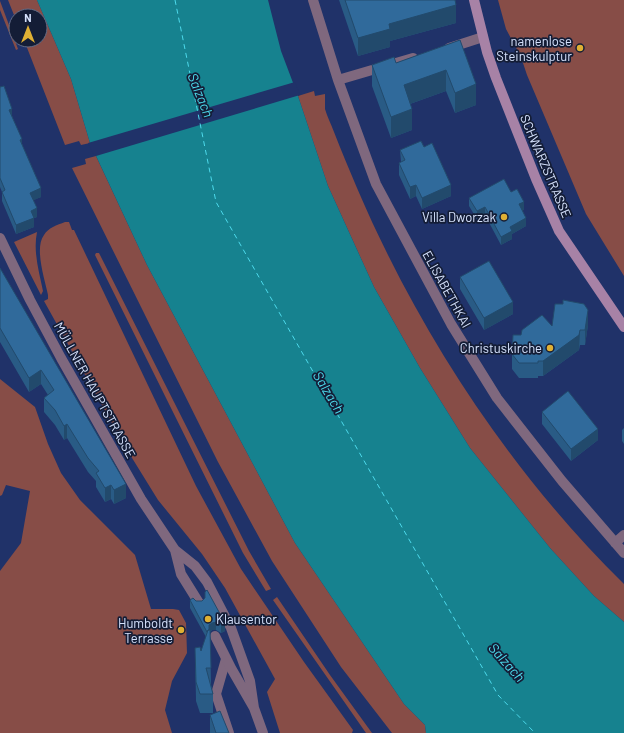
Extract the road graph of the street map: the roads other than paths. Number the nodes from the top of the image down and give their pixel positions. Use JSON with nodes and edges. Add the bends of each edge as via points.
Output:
{"nodes":[{"id":1,"x":314,"y":0,"type":"edge"},
{"id":2,"x":474,"y":0,"type":"edge"},
{"id":3,"x":483,"y":37,"type":"junction"},
{"id":4,"x":438,"y":51,"type":"edge"},
{"id":5,"x":423,"y":55,"type":"edge"},
{"id":6,"x":338,"y":80,"type":"junction"},
{"id":7,"x":0,"y":238,"type":"edge"},
{"id":8,"x":624,"y":327,"type":"edge"},
{"id":9,"x":624,"y":535,"type":"edge"},
{"id":10,"x":615,"y":542,"type":"junction"},
{"id":11,"x":175,"y":550,"type":"junction"},
{"id":12,"x":624,"y":553,"type":"edge"},
{"id":13,"x":198,"y":603,"type":"edge"},
{"id":14,"x":215,"y":636,"type":"dead end"},
{"id":15,"x":226,"y":659,"type":"junction"},
{"id":16,"x":254,"y":708,"type":"junction"},
{"id":17,"x":229,"y":733,"type":"edge"},
{"id":18,"x":263,"y":733,"type":"edge"}],
"edges":[{"from":1,"to":6,"type":"street","name":"ELISABETHKAI"},
{"from":2,"to":3,"type":"main road","name":"SCHWARZSTRASSE"},
{"from":3,"to":4,"type":"street"},
{"from":3,"to":8,"type":"main road","name":"SCHWARZSTRASSE","via":[[505,102],[559,231]]},
{"from":5,"to":6,"type":"street"},
{"from":6,"to":10,"type":"street","name":"ELISABETHKAI","via":[[376,184],[451,324],[497,398],[562,482]]},
{"from":7,"to":11,"type":"street","name":"MÜLLNER HAUPTSTRASSE","via":[[30,300],[116,456]]},
{"from":9,"to":10,"type":"street"},
{"from":10,"to":12,"type":"street","name":"ELISABETHKAI"},
{"from":11,"to":13,"type":"street","name":"MÜLLNER HAUPTSTRASSE","via":[[180,574]]},
{"from":11,"to":16,"type":"street","name":"MÜLLNER HAUPTSTRASSE","via":[[195,566],[207,582],[231,628],[250,681]]},
{"from":14,"to":15,"type":"street"},
{"from":15,"to":16,"type":"street"},
{"from":15,"to":17,"type":"street","via":[[216,694]]},
{"from":16,"to":18,"type":"street"}]}
